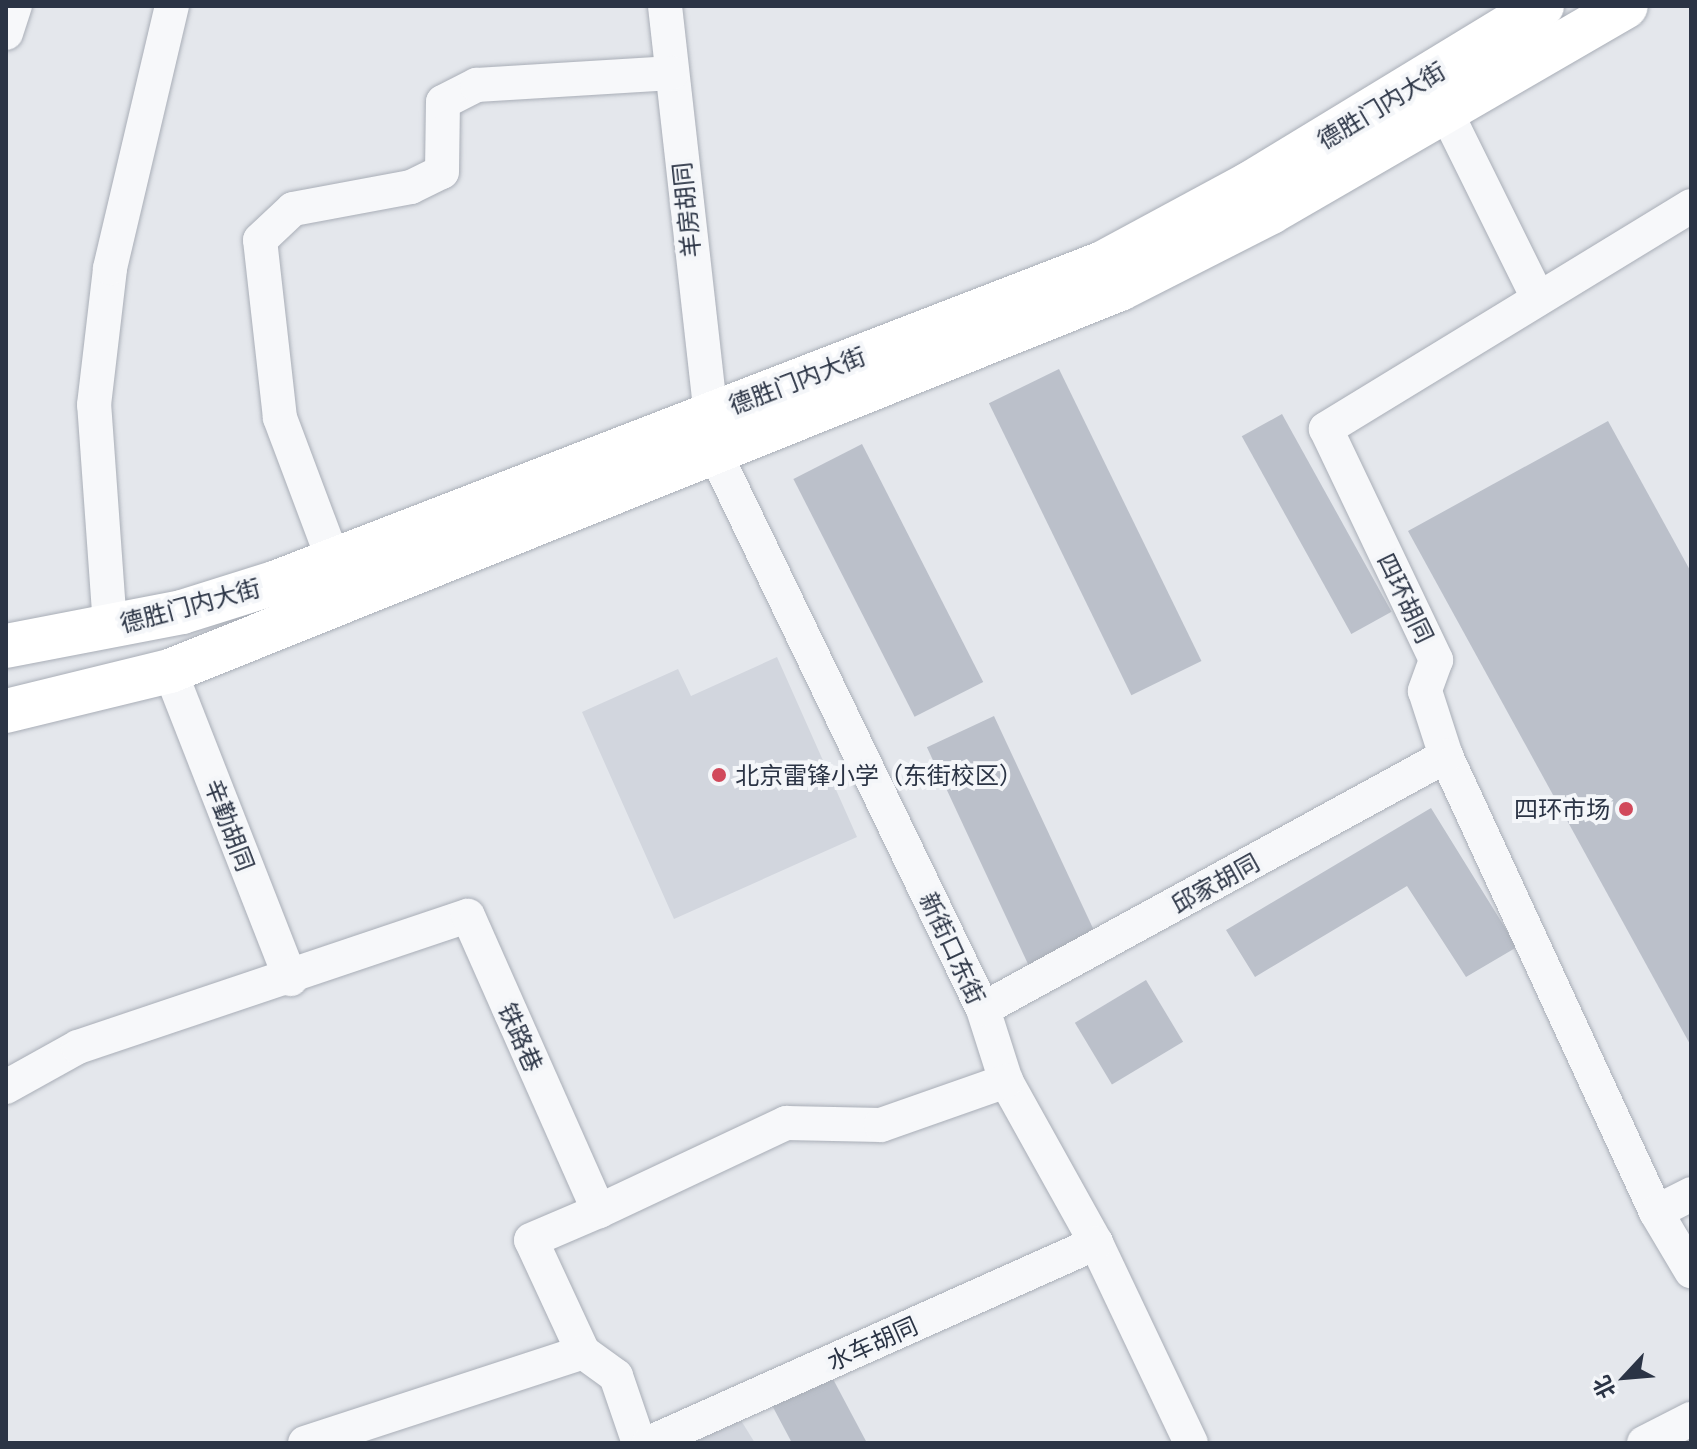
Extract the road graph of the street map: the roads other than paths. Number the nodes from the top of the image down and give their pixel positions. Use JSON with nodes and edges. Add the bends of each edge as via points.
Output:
{"nodes":[{"id":1,"x":15,"y":6,"type":"edge"},
{"id":2,"x":172,"y":6,"type":"edge"},
{"id":3,"x":665,"y":6,"type":"edge"},
{"id":4,"x":1542,"y":6,"type":"edge"},
{"id":5,"x":1626,"y":6,"type":"edge"},
{"id":6,"x":6,"y":33,"type":"edge"},
{"id":7,"x":672,"y":73,"type":"junction"},
{"id":8,"x":1436,"y":95,"type":"junction"},
{"id":9,"x":1691,"y":206,"type":"edge"},
{"id":10,"x":1537,"y":296,"type":"junction"},
{"id":11,"x":711,"y":434,"type":"junction"},
{"id":12,"x":333,"y":559,"type":"junction"},
{"id":13,"x":299,"y":622,"type":"junction"},
{"id":14,"x":110,"y":626,"type":"junction"},
{"id":15,"x":6,"y":646,"type":"edge"},
{"id":16,"x":6,"y":666,"type":"edge"},
{"id":17,"x":170,"y":671,"type":"junction"},
{"id":18,"x":6,"y":711,"type":"edge"},
{"id":19,"x":1446,"y":756,"type":"junction"},
{"id":20,"x":291,"y":979,"type":"junction"},
{"id":21,"x":983,"y":1009,"type":"junction"},
{"id":22,"x":1006,"y":1081,"type":"junction"},
{"id":23,"x":6,"y":1087,"type":"edge"},
{"id":24,"x":1691,"y":1194,"type":"edge"},
{"id":25,"x":599,"y":1211,"type":"junction"},
{"id":26,"x":1656,"y":1212,"type":"junction"},
{"id":27,"x":1096,"y":1243,"type":"junction"},
{"id":28,"x":1691,"y":1271,"type":"edge"},
{"id":29,"x":583,"y":1352,"type":"junction"},
{"id":30,"x":1691,"y":1419,"type":"edge"},
{"id":31,"x":305,"y":1443,"type":"edge"},
{"id":32,"x":639,"y":1443,"type":"edge"},
{"id":33,"x":649,"y":1443,"type":"edge"},
{"id":34,"x":1191,"y":1443,"type":"edge"},
{"id":35,"x":1644,"y":1443,"type":"edge"}],
"edges":[{"from":1,"to":6,"type":"street"},
{"from":2,"to":14,"type":"street","via":[[110,268],[94,405]]},
{"from":3,"to":7,"type":"street","name":"羊房胡同"},
{"from":4,"to":8,"type":"main road","name":"德胜门内大街"},
{"from":5,"to":8,"type":"main road","name":"德胜门内大街"},
{"from":7,"to":11,"type":"street","name":"羊房胡同"},
{"from":7,"to":12,"type":"street","via":[[477,85],[443,102],[442,172],[411,187],[293,209],[260,240],[280,418]]},
{"from":8,"to":10,"type":"street"},
{"from":8,"to":11,"type":"main road","name":"德胜门内大街","via":[[1120,289]]},
{"from":9,"to":10,"type":"street","name":"四环胡同"},
{"from":10,"to":19,"type":"street","name":"四环胡同","via":[[1326,429],[1436,660],[1425,691]]},
{"from":11,"to":12,"type":"main road","name":"德胜门内大街"},
{"from":11,"to":13,"type":"main road","name":"德胜门内大街"},
{"from":11,"to":21,"type":"street","name":"新街口东街"},
{"from":12,"to":14,"type":"main road","name":"德胜门内大街","via":[[182,612]]},
{"from":13,"to":16,"type":"main road","name":"德胜门内大街"},
{"from":13,"to":17,"type":"main road","name":"德胜门内大街"},
{"from":14,"to":15,"type":"main road","name":"德胜门内大街"},
{"from":17,"to":18,"type":"main road","name":"德胜门内大街"},
{"from":17,"to":20,"type":"street","name":"辛勤胡同"},
{"from":19,"to":21,"type":"street","name":"邱家胡同"},
{"from":19,"to":26,"type":"street","name":"四环胡同"},
{"from":20,"to":23,"type":"street","name":"铁路巷","via":[[78,1047]]},
{"from":20,"to":25,"type":"street","name":"铁路巷","via":[[468,916]]},
{"from":21,"to":22,"type":"street","name":"新街口东街"},
{"from":22,"to":25,"type":"street","via":[[881,1125],[786,1123]]},
{"from":22,"to":27,"type":"street","name":"新街口东街"},
{"from":24,"to":26,"type":"street"},
{"from":25,"to":29,"type":"street","via":[[531,1240]]},
{"from":26,"to":28,"type":"street","name":"四环胡同"},
{"from":27,"to":33,"type":"street","name":"水车胡同"},
{"from":27,"to":34,"type":"street","name":"新街口东街"},
{"from":29,"to":31,"type":"street"},
{"from":29,"to":32,"type":"street","via":[[616,1376]]},
{"from":30,"to":35,"type":"street"}]}
